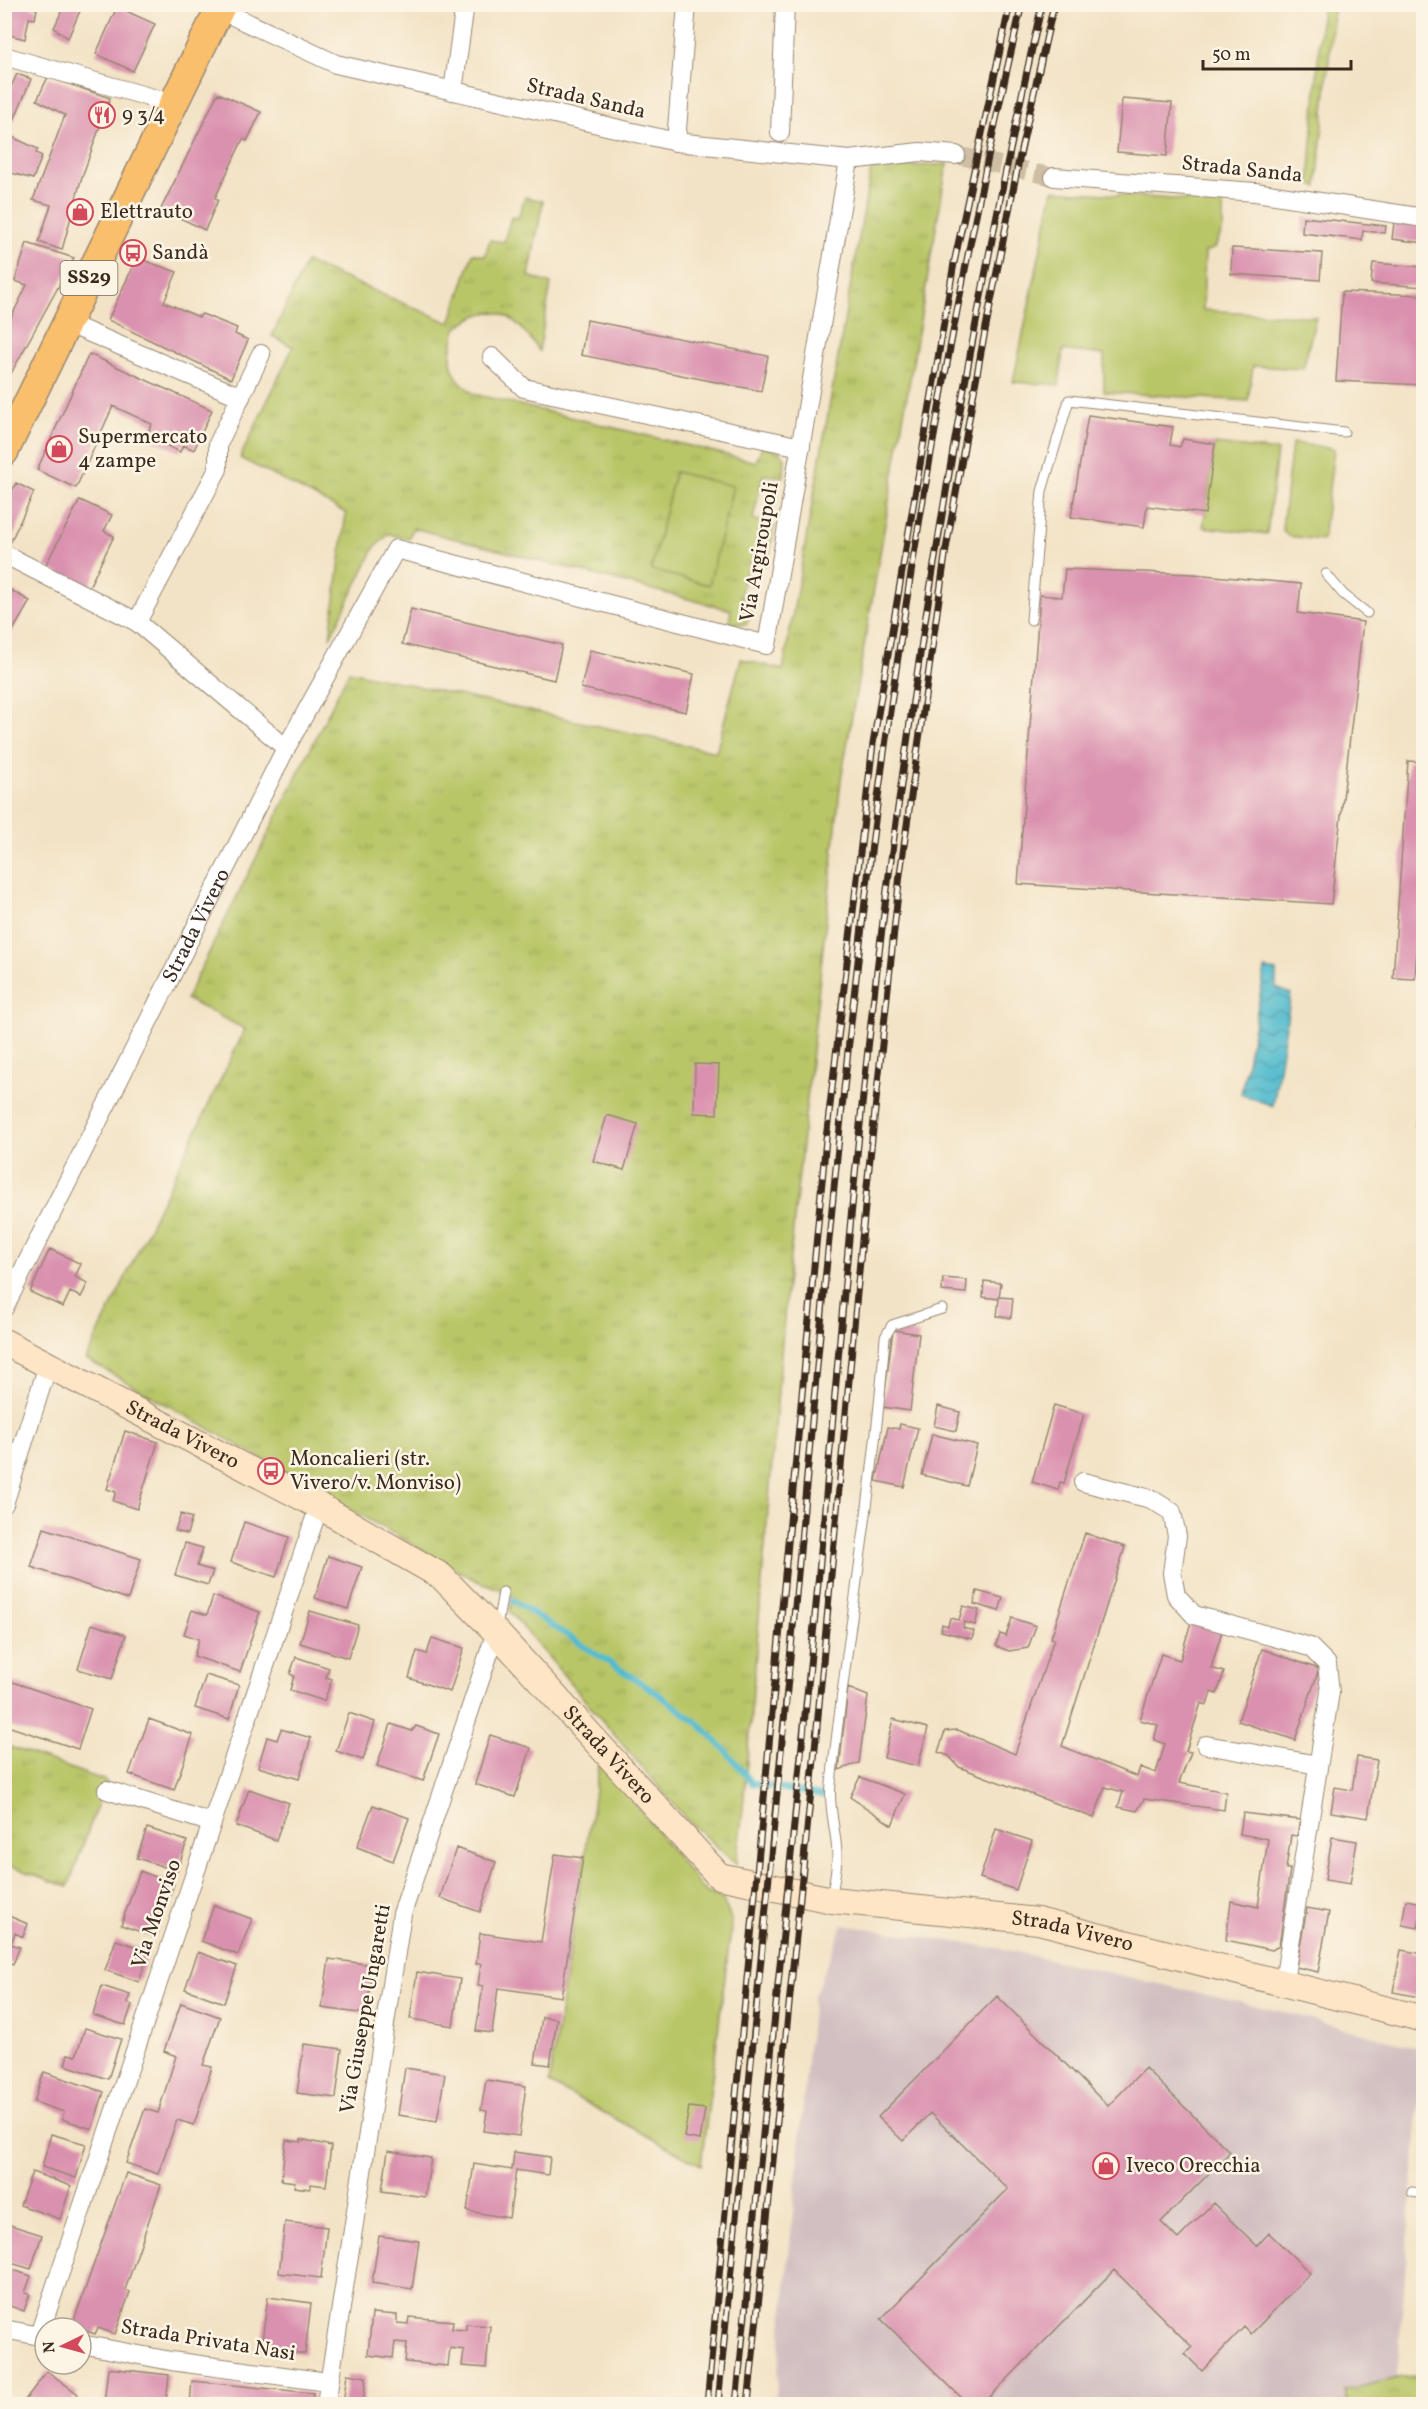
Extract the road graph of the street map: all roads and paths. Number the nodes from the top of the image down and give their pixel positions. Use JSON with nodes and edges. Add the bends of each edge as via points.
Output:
{"nodes":[{"id":1,"x":465,"y":4,"type":"edge"},
{"id":2,"x":687,"y":4,"type":"edge"},
{"id":3,"x":785,"y":4,"type":"edge"},
{"id":4,"x":221,"y":7,"type":"edge"},
{"id":5,"x":4,"y":57,"type":"edge"},
{"id":6,"x":453,"y":91,"type":"junction"},
{"id":7,"x":174,"y":105,"type":"junction"},
{"id":8,"x":780,"y":133,"type":"dead end"},
{"id":9,"x":676,"y":142,"type":"junction"},
{"id":10,"x":956,"y":155,"type":"tunnel mouth"},
{"id":11,"x":849,"y":160,"type":"junction"},
{"id":12,"x":1054,"y":177,"type":"tunnel mouth"},
{"id":13,"x":1424,"y":218,"type":"edge"},
{"id":14,"x":69,"y":324,"type":"junction"},
{"id":15,"x":261,"y":354,"type":"dead end"},
{"id":16,"x":492,"y":357,"type":"dead end"},
{"id":17,"x":241,"y":397,"type":"junction"},
{"id":18,"x":1344,"y":432,"type":"dead end"},
{"id":19,"x":801,"y":447,"type":"junction"},
{"id":20,"x":4,"y":452,"type":"edge"},
{"id":21,"x":396,"y":549,"type":"joint"},
{"id":22,"x":4,"y":554,"type":"edge"},
{"id":23,"x":1326,"y":574,"type":"dead end"},
{"id":24,"x":1367,"y":613,"type":"dead end"},
{"id":25,"x":1030,"y":620,"type":"dead end"},
{"id":26,"x":137,"y":622,"type":"junction"},
{"id":27,"x":286,"y":748,"type":"junction"},
{"id":28,"x":4,"y":1308,"type":"edge"},
{"id":29,"x":942,"y":1309,"type":"dead end"},
{"id":30,"x":4,"y":1342,"type":"edge"},
{"id":31,"x":48,"y":1365,"type":"junction"},
{"id":32,"x":1083,"y":1482,"type":"dead end"},
{"id":33,"x":4,"y":1504,"type":"edge"},
{"id":34,"x":319,"y":1506,"type":"junction"},
{"id":35,"x":503,"y":1592,"type":"dead end"},
{"id":36,"x":496,"y":1632,"type":"junction"},
{"id":37,"x":1206,"y":1745,"type":"dead end"},
{"id":38,"x":1318,"y":1765,"type":"junction"},
{"id":39,"x":107,"y":1790,"type":"dead end"},
{"id":40,"x":212,"y":1823,"type":"junction"},
{"id":41,"x":832,"y":1900,"type":"junction"},
{"id":42,"x":1284,"y":1982,"type":"junction"},
{"id":43,"x":1424,"y":2019,"type":"edge"},
{"id":44,"x":1412,"y":2192,"type":"dead end"},
{"id":45,"x":1424,"y":2194,"type":"edge"},
{"id":46,"x":49,"y":2316,"type":"edge"},
{"id":47,"x":4,"y":2329,"type":"edge"},
{"id":48,"x":33,"y":2334,"type":"edge"},
{"id":49,"x":93,"y":2346,"type":"edge"},
{"id":50,"x":328,"y":2382,"type":"junction"},
{"id":51,"x":326,"y":2404,"type":"edge"}],
"edges":[{"from":1,"to":6,"type":"street"},
{"from":2,"to":9,"type":"street"},
{"from":3,"to":8,"type":"street"},
{"from":4,"to":6,"type":"street","name":"Strada Sanda","via":[[336,64]]},
{"from":4,"to":7,"type":"main road","number":"SS29"},
{"from":5,"to":7,"type":"street"},
{"from":6,"to":9,"type":"street","name":"Strada Sanda"},
{"from":7,"to":14,"type":"main road","number":"SS29"},
{"from":9,"to":11,"type":"street","name":"Strada Sanda"},
{"from":10,"to":11,"type":"street","name":"Strada Sanda","via":[[920,152]]},
{"from":11,"to":19,"type":"street","name":"Via Argiroupoli"},
{"from":12,"to":13,"type":"street","name":"Strada Sanda","via":[[1255,192]]},
{"from":14,"to":17,"type":"street"},
{"from":14,"to":20,"type":"main road","number":"SS29"},
{"from":15,"to":17,"type":"street"},
{"from":16,"to":19,"type":"street","via":[[524,388]]},
{"from":17,"to":26,"type":"street","via":[[218,444],[218,469]]},
{"from":18,"to":25,"type":"lane","via":[[1070,400],[1042,491]]},
{"from":19,"to":21,"type":"street","name":"Via Argiroupoli","via":[[767,645]]},
{"from":21,"to":27,"type":"street","name":"Strada Vivero"},
{"from":22,"to":26,"type":"street"},
{"from":23,"to":24,"type":"lane"},
{"from":26,"to":27,"type":"street"},
{"from":27,"to":28,"type":"street","name":"Strada Vivero"},
{"from":29,"to":41,"type":"lane","via":[[892,1325],[885,1336],[878,1431],[850,1620],[831,1789],[837,1856]]},
{"from":30,"to":31,"type":"street","name":"Strada Vivero"},
{"from":31,"to":33,"type":"street"},
{"from":31,"to":34,"type":"street","name":"Strada Vivero"},
{"from":32,"to":38,"type":"street","via":[[1151,1498],[1172,1512],[1177,1536],[1172,1573],[1176,1596],[1194,1615],[1310,1647],[1327,1664],[1330,1692]]},
{"from":34,"to":36,"type":"street","name":"Strada Vivero","via":[[441,1576]]},
{"from":34,"to":40,"type":"street","name":"Via Monviso"},
{"from":35,"to":36,"type":"lane"},
{"from":36,"to":41,"type":"street","name":"Strada Vivero","via":[[719,1876]]},
{"from":36,"to":50,"type":"street","name":"Via Giuseppe Ungaretti","via":[[402,1914]]},
{"from":37,"to":38,"type":"street"},
{"from":38,"to":42,"type":"street"},
{"from":39,"to":40,"type":"street"},
{"from":40,"to":46,"type":"street","name":"Via Monviso"},
{"from":41,"to":42,"type":"street","name":"Strada Vivero","via":[[1038,1921]]},
{"from":42,"to":43,"type":"street","name":"Strada Vivero"},
{"from":44,"to":45,"type":"lane"},
{"from":47,"to":48,"type":"street"},
{"from":49,"to":50,"type":"street","name":"Strada Privata Nasi"},
{"from":50,"to":51,"type":"street","name":"Via Giuseppe Ungaretti"}]}
